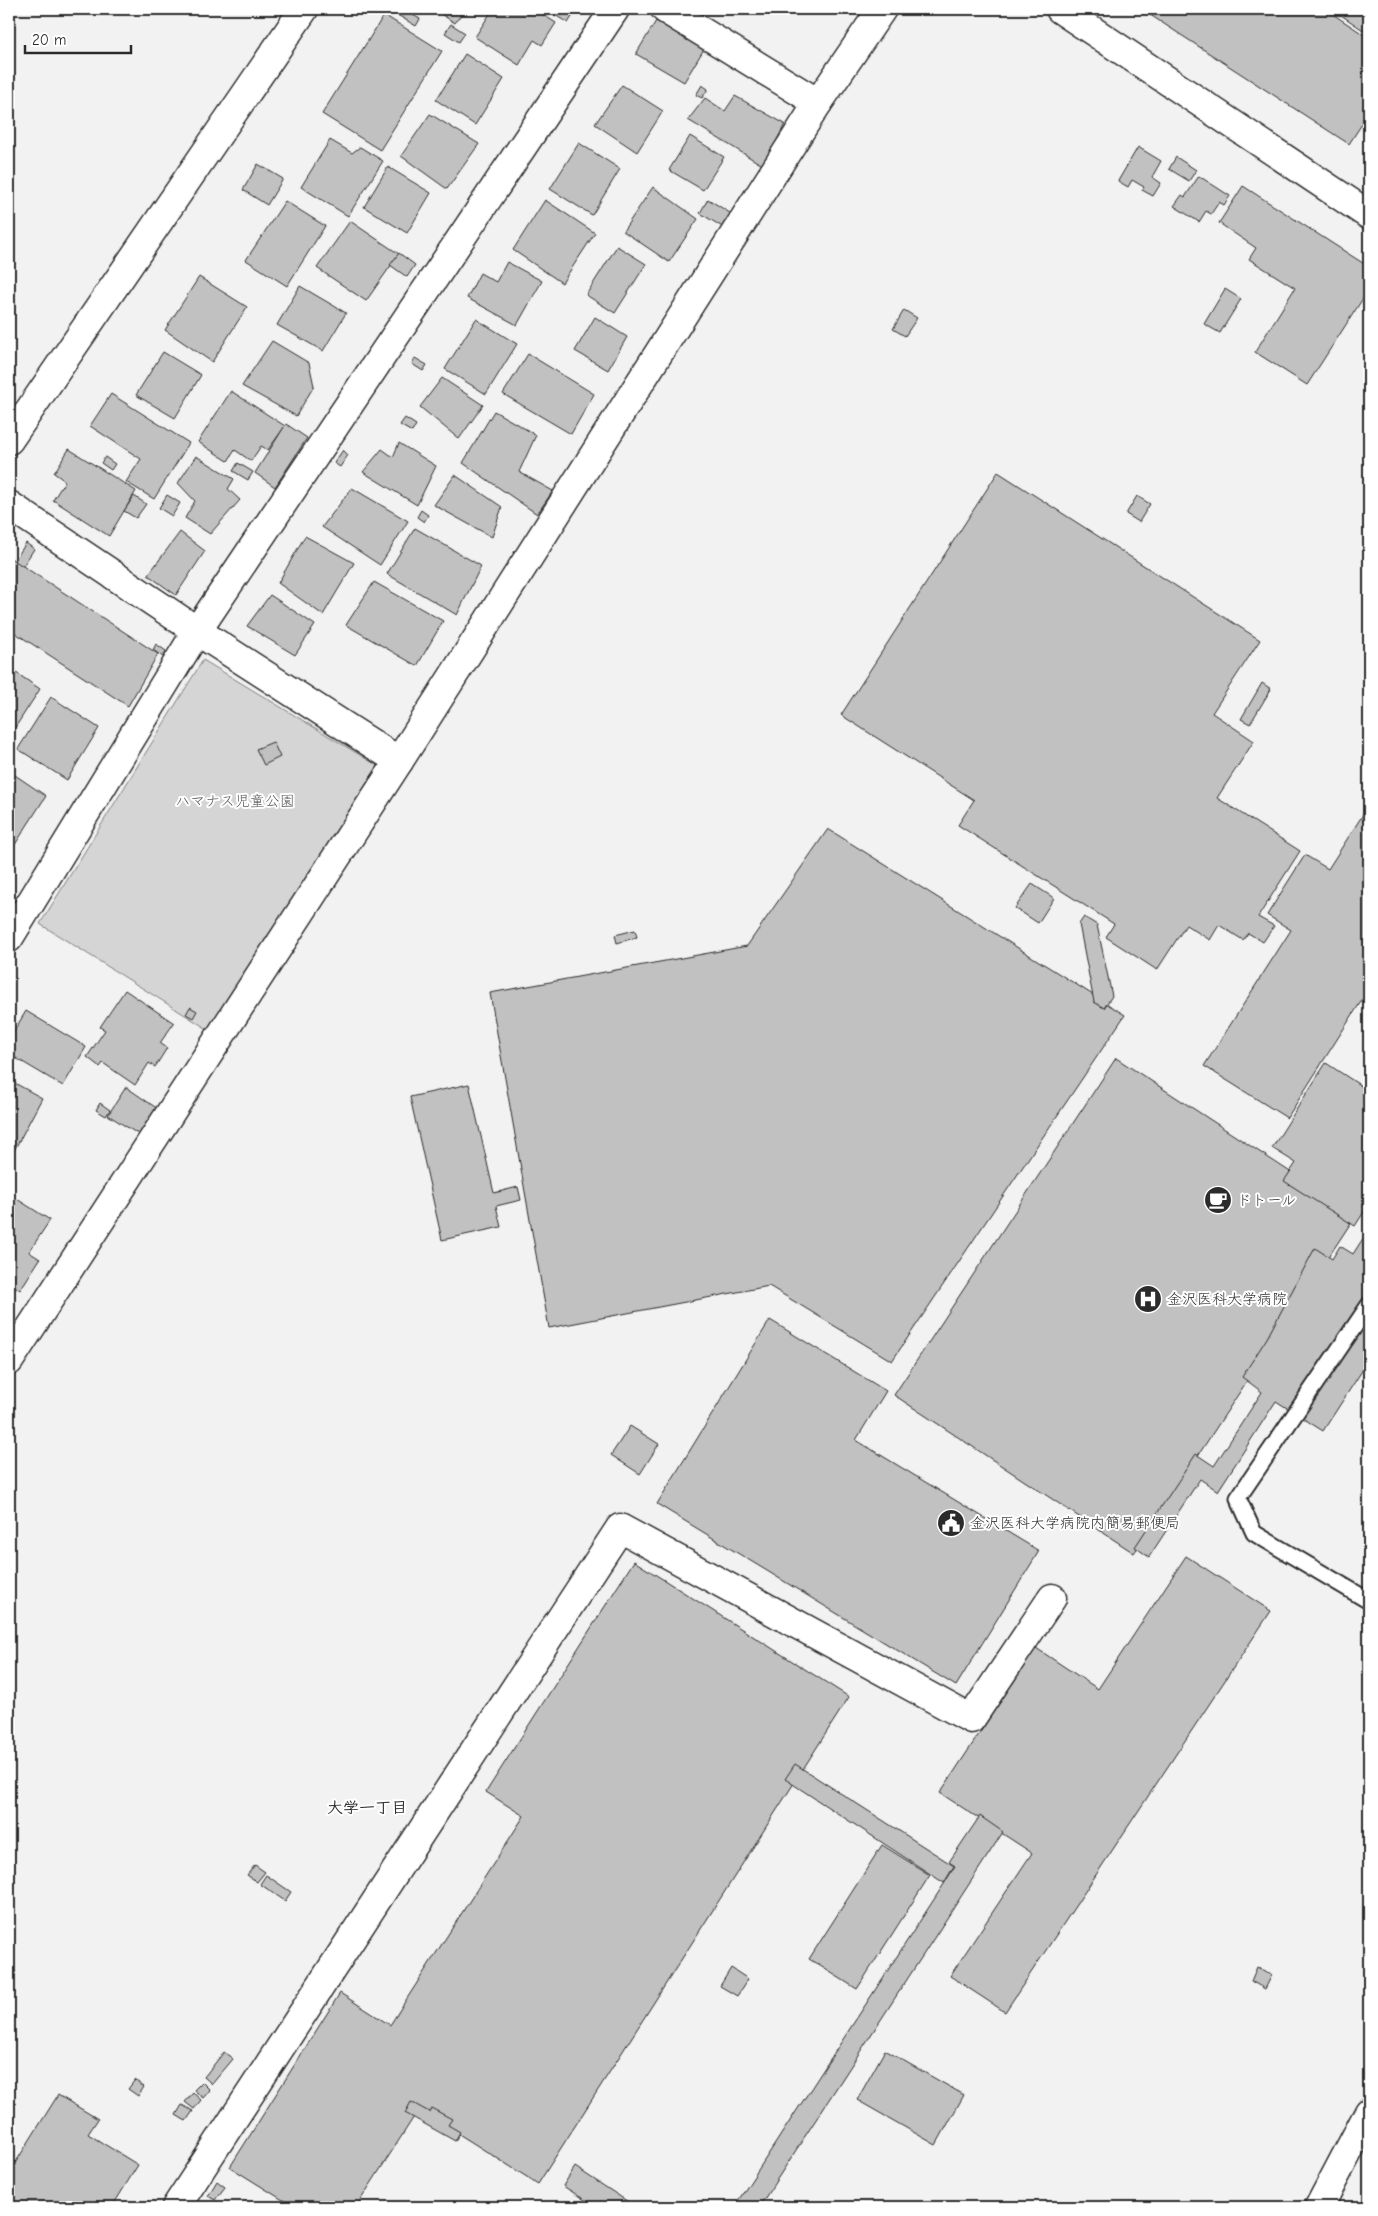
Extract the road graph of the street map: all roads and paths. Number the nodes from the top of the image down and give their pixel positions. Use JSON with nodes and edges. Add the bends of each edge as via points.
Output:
{"nodes":[{"id":1,"x":304,"y":9,"type":"edge"},
{"id":2,"x":615,"y":9,"type":"edge"},
{"id":3,"x":665,"y":9,"type":"edge"},
{"id":4,"x":882,"y":9,"type":"edge"},
{"id":5,"x":1060,"y":9,"type":"edge"},
{"id":6,"x":818,"y":103,"type":"junction"},
{"id":7,"x":1369,"y":215,"type":"edge"},
{"id":8,"x":9,"y":440,"type":"edge"},
{"id":9,"x":9,"y":505,"type":"edge"},
{"id":10,"x":197,"y":631,"type":"junction"},
{"id":11,"x":399,"y":761,"type":"junction"},
{"id":12,"x":9,"y":938,"type":"edge"},
{"id":13,"x":1369,"y":1306,"type":"edge"},
{"id":14,"x":9,"y":1361,"type":"edge"},
{"id":15,"x":1052,"y":1598,"type":"dead end"},
{"id":16,"x":1369,"y":1601,"type":"edge"},
{"id":17,"x":1369,"y":2112,"type":"edge"},
{"id":18,"x":176,"y":2207,"type":"edge"},
{"id":19,"x":1319,"y":2207,"type":"edge"}],
"edges":[{"from":1,"to":8,"type":"street"},
{"from":2,"to":10,"type":"street"},
{"from":3,"to":6,"type":"street"},
{"from":4,"to":6,"type":"street"},
{"from":5,"to":7,"type":"street"},
{"from":6,"to":11,"type":"street"},
{"from":9,"to":10,"type":"street"},
{"from":10,"to":11,"type":"street"},
{"from":10,"to":12,"type":"street"},
{"from":11,"to":14,"type":"street"},
{"from":13,"to":16,"type":"lane","via":[[1238,1498],[1254,1533]]},
{"from":15,"to":18,"type":"street","via":[[971,1719],[620,1528]]},
{"from":17,"to":19,"type":"street"}]}
